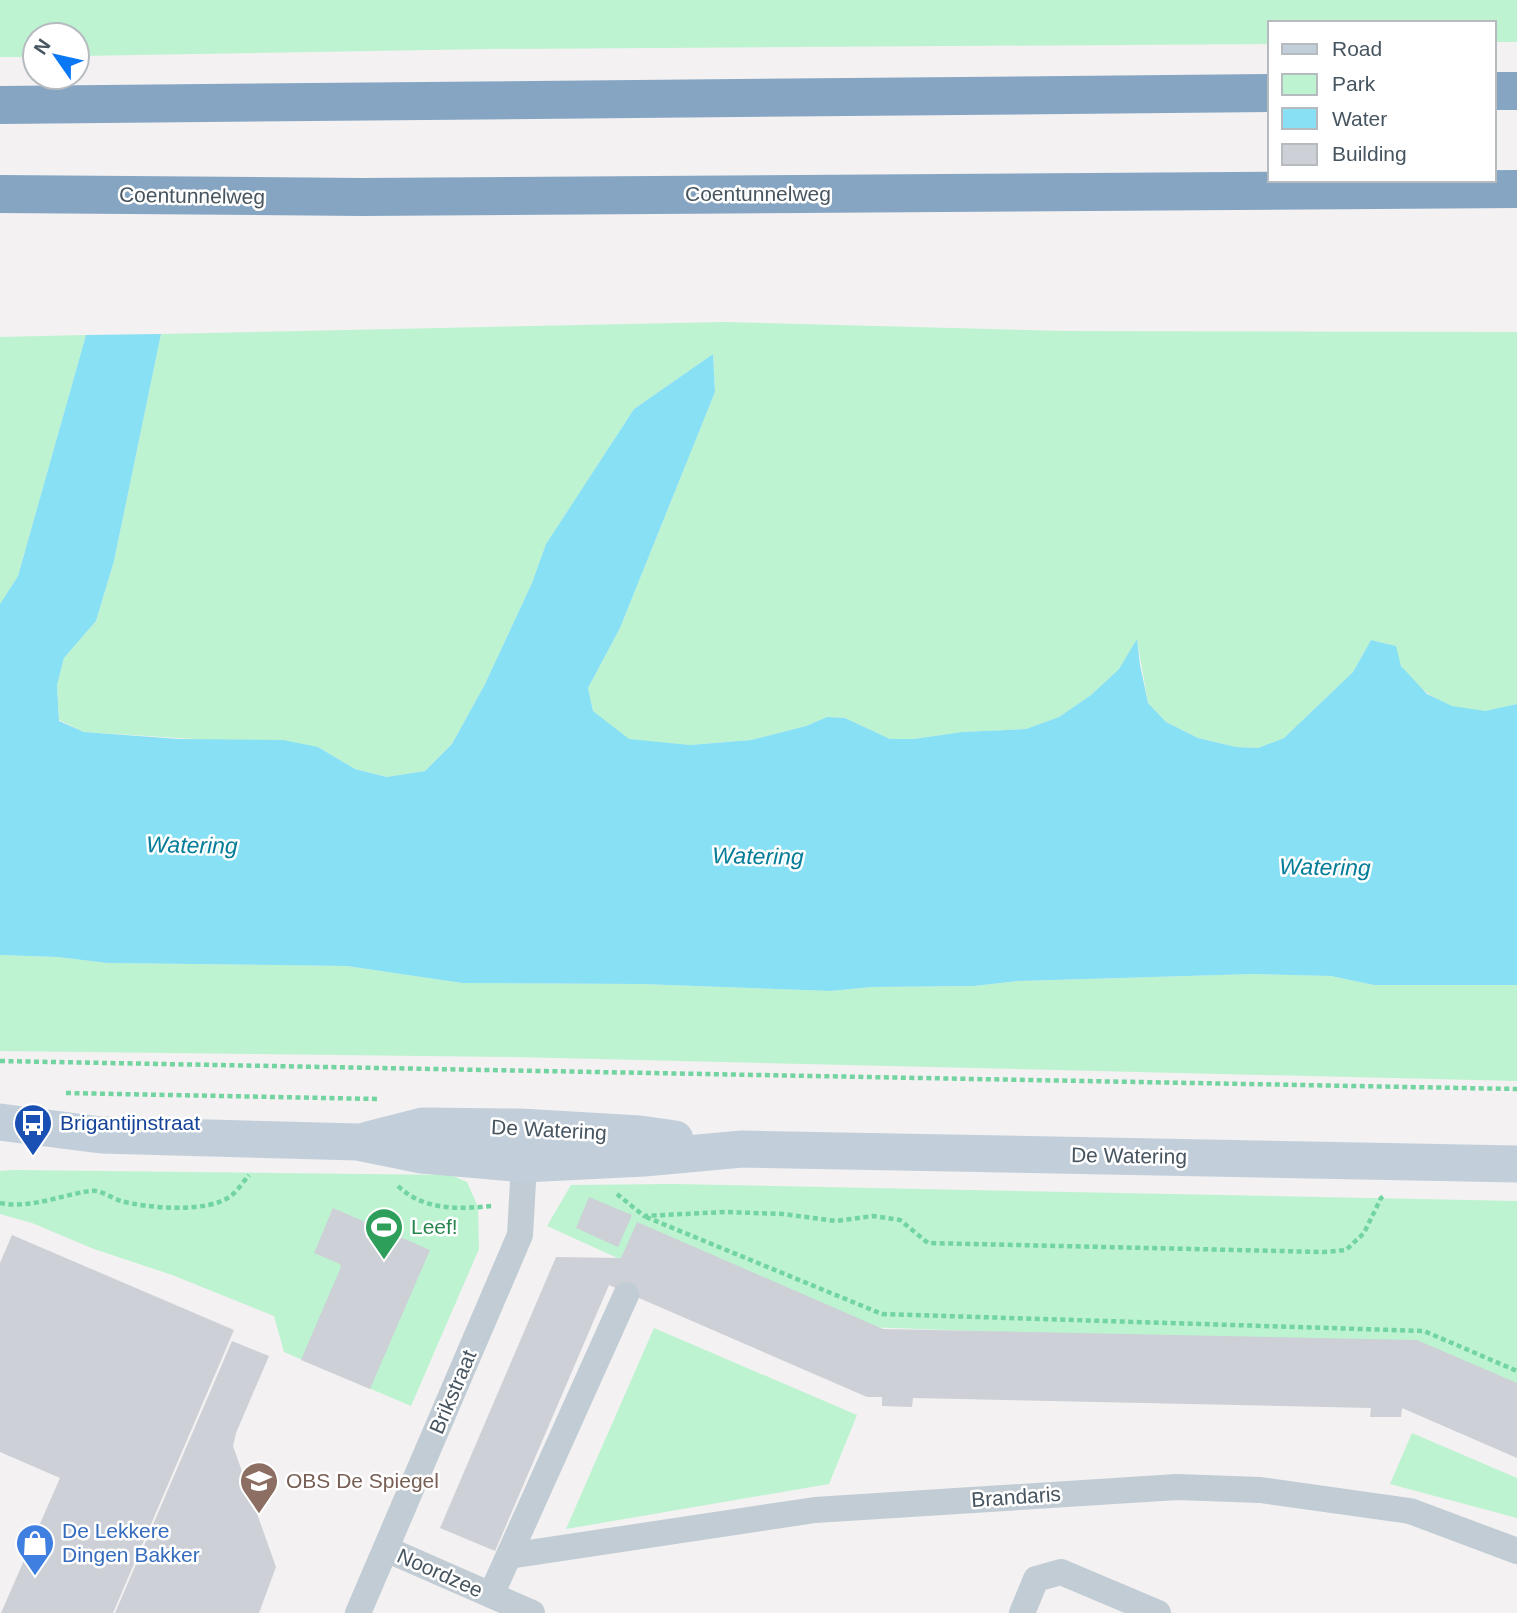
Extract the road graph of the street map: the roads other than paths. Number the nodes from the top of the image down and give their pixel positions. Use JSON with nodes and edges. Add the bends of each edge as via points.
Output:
{"nodes":[{"id":1,"x":1517,"y":91,"type":"edge"},
{"id":2,"x":1496,"y":92,"type":"edge"},
{"id":3,"x":1268,"y":93,"type":"edge"},
{"id":4,"x":0,"y":104,"type":"edge"},
{"id":5,"x":1517,"y":188,"type":"edge"},
{"id":6,"x":0,"y":194,"type":"edge"},
{"id":7,"x":0,"y":1122,"type":"edge"},
{"id":8,"x":520,"y":1128,"type":"junction"},
{"id":9,"x":102,"y":1135,"type":"junction"},
{"id":10,"x":358,"y":1142,"type":"junction"},
{"id":11,"x":0,"y":1145,"type":"edge"},
{"id":12,"x":742,"y":1149,"type":"junction"},
{"id":13,"x":524,"y":1164,"type":"junction"},
{"id":14,"x":1517,"y":1164,"type":"edge"},
{"id":15,"x":626,"y":1295,"type":"dead end"},
{"id":16,"x":386,"y":1549,"type":"junction"},
{"id":17,"x":1517,"y":1550,"type":"edge"},
{"id":18,"x":509,"y":1556,"type":"junction"},
{"id":19,"x":491,"y":1595,"type":"junction"},
{"id":20,"x":358,"y":1613,"type":"edge"},
{"id":21,"x":532,"y":1613,"type":"edge"},
{"id":22,"x":1022,"y":1613,"type":"edge"},
{"id":23,"x":1158,"y":1613,"type":"edge"}],
"edges":[{"from":1,"to":2,"type":"highway"},
{"from":3,"to":4,"type":"highway"},
{"from":5,"to":6,"type":"highway","name":"Coentunnelweg","via":[[362,197]]},
{"from":7,"to":9,"type":"main road","name":"De Watering"},
{"from":8,"to":10,"type":"main road","name":"De Watering","via":[[424,1126]]},
{"from":8,"to":12,"type":"main road","name":"De Watering","via":[[640,1134]]},
{"from":8,"to":13,"type":"street","name":"Brikstraat"},
{"from":9,"to":10,"type":"main road","name":"De Watering"},
{"from":9,"to":11,"type":"main road","name":"De Watering"},
{"from":10,"to":13,"type":"main road","name":"De Watering","via":[[422,1155]]},
{"from":12,"to":13,"type":"main road","name":"De Watering"},
{"from":12,"to":14,"type":"main road","name":"De Watering"},
{"from":13,"to":16,"type":"street","name":"Brikstraat","via":[[520,1235]]},
{"from":15,"to":18,"type":"street"},
{"from":16,"to":19,"type":"street","name":"Noordzee"},
{"from":16,"to":20,"type":"street","name":"Brikstraat"},
{"from":17,"to":18,"type":"street","name":"Brandaris","via":[[1410,1511],[1260,1490],[1177,1487],[815,1510]]},
{"from":18,"to":19,"type":"street"},
{"from":19,"to":21,"type":"street","name":"Noordzee"},
{"from":22,"to":23,"type":"street","via":[[1036,1580],[1061,1572]]}]}
